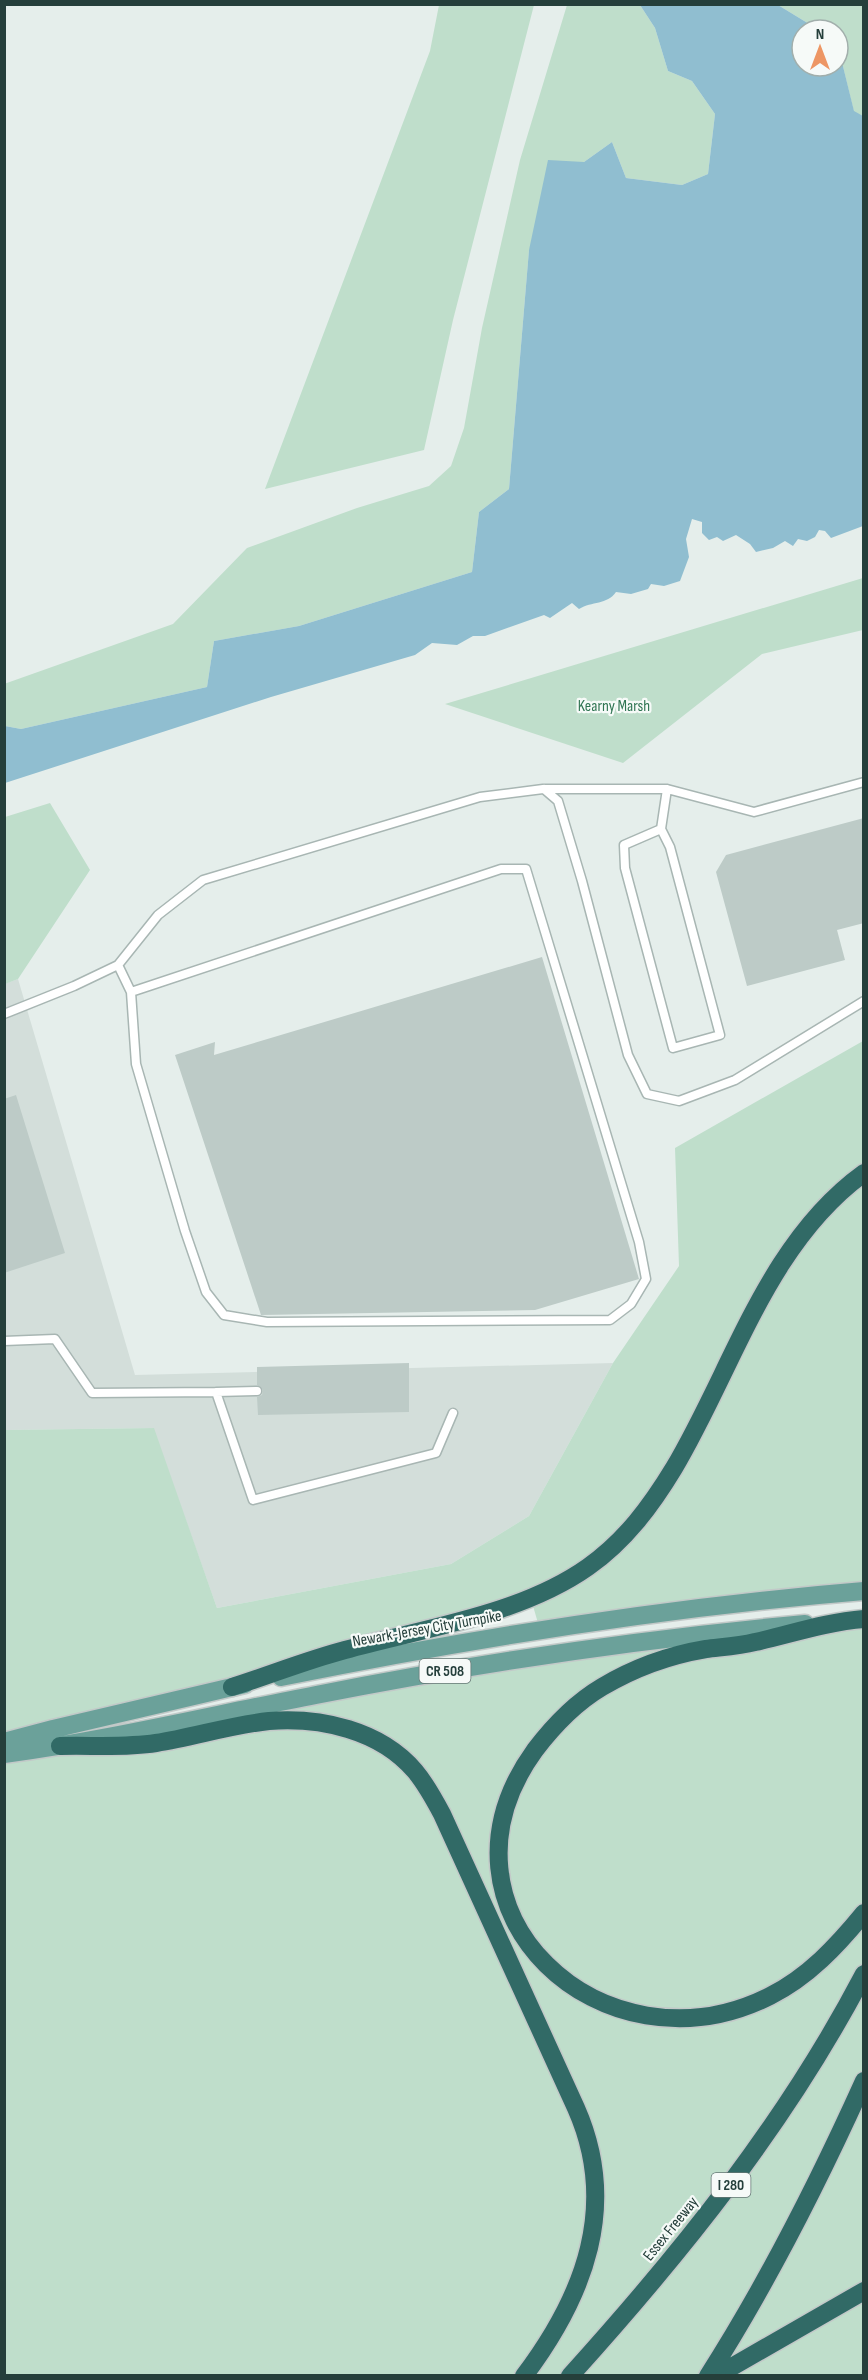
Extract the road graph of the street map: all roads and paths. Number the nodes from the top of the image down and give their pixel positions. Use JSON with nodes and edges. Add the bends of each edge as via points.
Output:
{"nodes":[{"id":1,"x":864,"y":782,"type":"edge"},
{"id":2,"x":543,"y":789,"type":"junction"},
{"id":3,"x":667,"y":789,"type":"junction"},
{"id":4,"x":661,"y":829,"type":"junction"},
{"id":5,"x":118,"y":965,"type":"junction"},
{"id":6,"x":131,"y":992,"type":"junction"},
{"id":7,"x":864,"y":1001,"type":"edge"},
{"id":8,"x":4,"y":1014,"type":"edge"},
{"id":9,"x":864,"y":1173,"type":"edge"},
{"id":10,"x":4,"y":1341,"type":"edge"},
{"id":11,"x":257,"y":1391,"type":"dead end"},
{"id":12,"x":216,"y":1392,"type":"junction"},
{"id":13,"x":453,"y":1413,"type":"dead end"},
{"id":14,"x":864,"y":1591,"type":"edge"},
{"id":15,"x":864,"y":1619,"type":"edge"},
{"id":16,"x":834,"y":1622,"type":"junction"},
{"id":17,"x":232,"y":1687,"type":"junction"},
{"id":18,"x":4,"y":1742,"type":"edge"},
{"id":19,"x":60,"y":1746,"type":"junction"},
{"id":20,"x":4,"y":1754,"type":"edge"},
{"id":21,"x":864,"y":1913,"type":"edge"},
{"id":22,"x":864,"y":1974,"type":"edge"},
{"id":23,"x":864,"y":2081,"type":"edge"},
{"id":24,"x":864,"y":2291,"type":"edge"},
{"id":25,"x":524,"y":2376,"type":"edge"},
{"id":26,"x":570,"y":2376,"type":"edge"},
{"id":27,"x":708,"y":2376,"type":"edge"},
{"id":28,"x":716,"y":2376,"type":"edge"}],
"edges":[{"from":1,"to":3,"type":"lane","via":[[754,812]]},
{"from":2,"to":3,"type":"lane"},
{"from":2,"to":5,"type":"lane","via":[[480,797],[204,880],[158,915]]},
{"from":2,"to":7,"type":"lane","via":[[558,801],[628,1056],[647,1094],[679,1101],[735,1080]]},
{"from":3,"to":4,"type":"lane"},
{"from":4,"to":4,"type":"lane","via":[[624,844],[625,868],[673,1048],[720,1035],[670,847]]},
{"from":5,"to":6,"type":"lane"},
{"from":5,"to":8,"type":"lane"},
{"from":6,"to":6,"type":"lane","via":[[136,1064],[206,1292],[224,1315],[267,1322],[610,1320],[631,1304],[646,1279],[639,1242],[526,869],[501,869]]},
{"from":9,"to":17,"type":"highway","via":[[820,1211],[792,1245],[671,1472],[638,1520],[601,1558],[560,1586],[531,1599],[342,1651]]},
{"from":10,"to":12,"type":"lane","via":[[55,1339],[92,1393]]},
{"from":11,"to":12,"type":"lane"},
{"from":12,"to":13,"type":"lane","via":[[254,1500],[436,1452]]},
{"from":14,"to":17,"type":"main road","name":"Newark-Jersey City Turnpike","number":"CR 508","via":[[494,1636]]},
{"from":15,"to":16,"type":"highway","number":"CR 508"},
{"from":16,"to":19,"type":"main road","number":"CR 508","via":[[647,1642],[469,1667]]},
{"from":16,"to":21,"type":"highway","via":[[661,1661],[622,1677],[585,1699],[556,1724],[522,1770],[503,1818],[501,1866],[512,1911],[527,1942],[548,1968],[584,1995],[642,2015],[707,2016],[770,1996],[813,1968]]},
{"from":17,"to":18,"type":"main road","name":"Newark-Jersey City Turnpike","number":"CR 508"},
{"from":19,"to":20,"type":"main road","number":"CR 508"},
{"from":19,"to":25,"type":"highway","via":[[154,1743],[267,1722],[309,1722],[338,1726],[368,1737],[394,1752],[422,1779],[442,1814],[576,2108],[593,2158],[596,2215],[586,2259],[560,2321]]},
{"from":22,"to":26,"type":"highway","name":"Essex Freeway","number":"I 280","via":[[801,2082],[733,2181],[645,2293]]},
{"from":23,"to":27,"type":"highway","via":[[790,2234]]},
{"from":24,"to":28,"type":"highway"}]}
